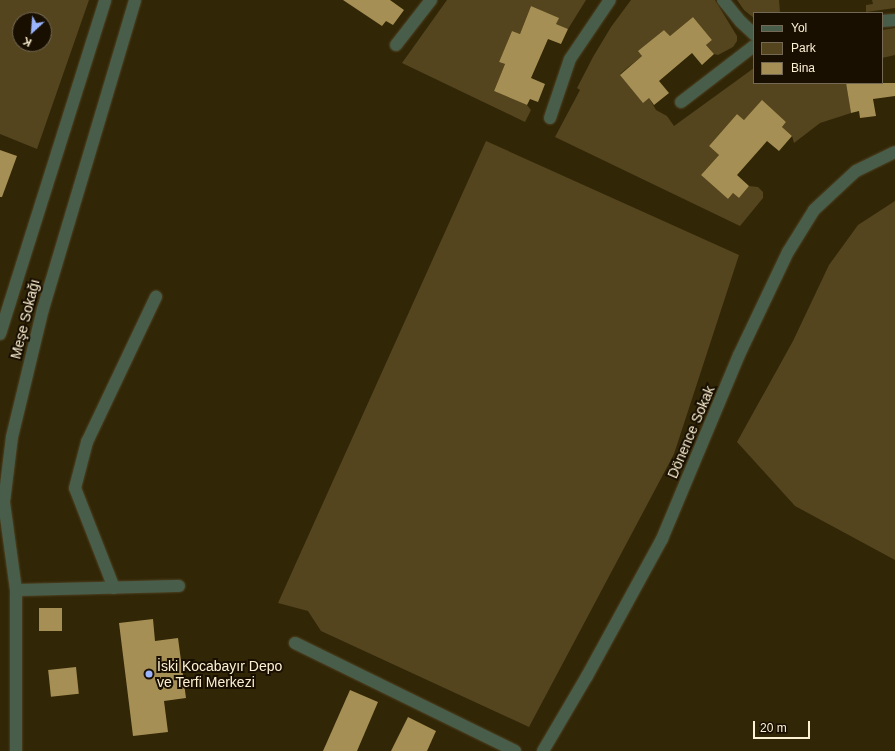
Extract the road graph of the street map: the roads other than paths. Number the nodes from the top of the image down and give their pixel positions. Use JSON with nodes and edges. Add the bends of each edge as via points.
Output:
{"nodes":[{"id":1,"x":105,"y":0,"type":"edge"},
{"id":2,"x":135,"y":0,"type":"edge"},
{"id":3,"x":431,"y":0,"type":"edge"},
{"id":4,"x":610,"y":0,"type":"edge"},
{"id":5,"x":723,"y":0,"type":"edge"},
{"id":6,"x":895,"y":20,"type":"edge"},
{"id":7,"x":883,"y":21,"type":"edge"},
{"id":8,"x":753,"y":33,"type":"edge"},
{"id":9,"x":396,"y":44,"type":"dead end"},
{"id":10,"x":753,"y":47,"type":"edge"},
{"id":11,"x":682,"y":102,"type":"dead end"},
{"id":12,"x":550,"y":118,"type":"dead end"},
{"id":13,"x":895,"y":152,"type":"edge"},
{"id":14,"x":156,"y":297,"type":"dead end"},
{"id":15,"x":0,"y":334,"type":"edge"},
{"id":16,"x":179,"y":586,"type":"dead end"},
{"id":17,"x":114,"y":588,"type":"junction"},
{"id":18,"x":16,"y":590,"type":"junction"},
{"id":19,"x":295,"y":644,"type":"dead end"},
{"id":20,"x":16,"y":751,"type":"edge"},
{"id":21,"x":515,"y":751,"type":"edge"},
{"id":22,"x":543,"y":751,"type":"edge"}],
"edges":[{"from":1,"to":15,"type":"street","name":"Meşe Sokağı"},
{"from":2,"to":18,"type":"street","name":"Meşe Sokağı","via":[[43,309],[12,437],[4,502]]},
{"from":3,"to":9,"type":"street"},
{"from":4,"to":12,"type":"street","via":[[570,59]]},
{"from":5,"to":8,"type":"street"},
{"from":6,"to":7,"type":"street"},
{"from":10,"to":11,"type":"street"},
{"from":13,"to":22,"type":"street","name":"Dönence Sokak","via":[[856,171],[814,210],[788,252],[739,355],[662,538]]},
{"from":14,"to":17,"type":"street","via":[[87,442],[75,488]]},
{"from":16,"to":17,"type":"street"},
{"from":17,"to":18,"type":"street"},
{"from":18,"to":20,"type":"street","name":"Meşe Sokağı"},
{"from":19,"to":21,"type":"street"}]}
